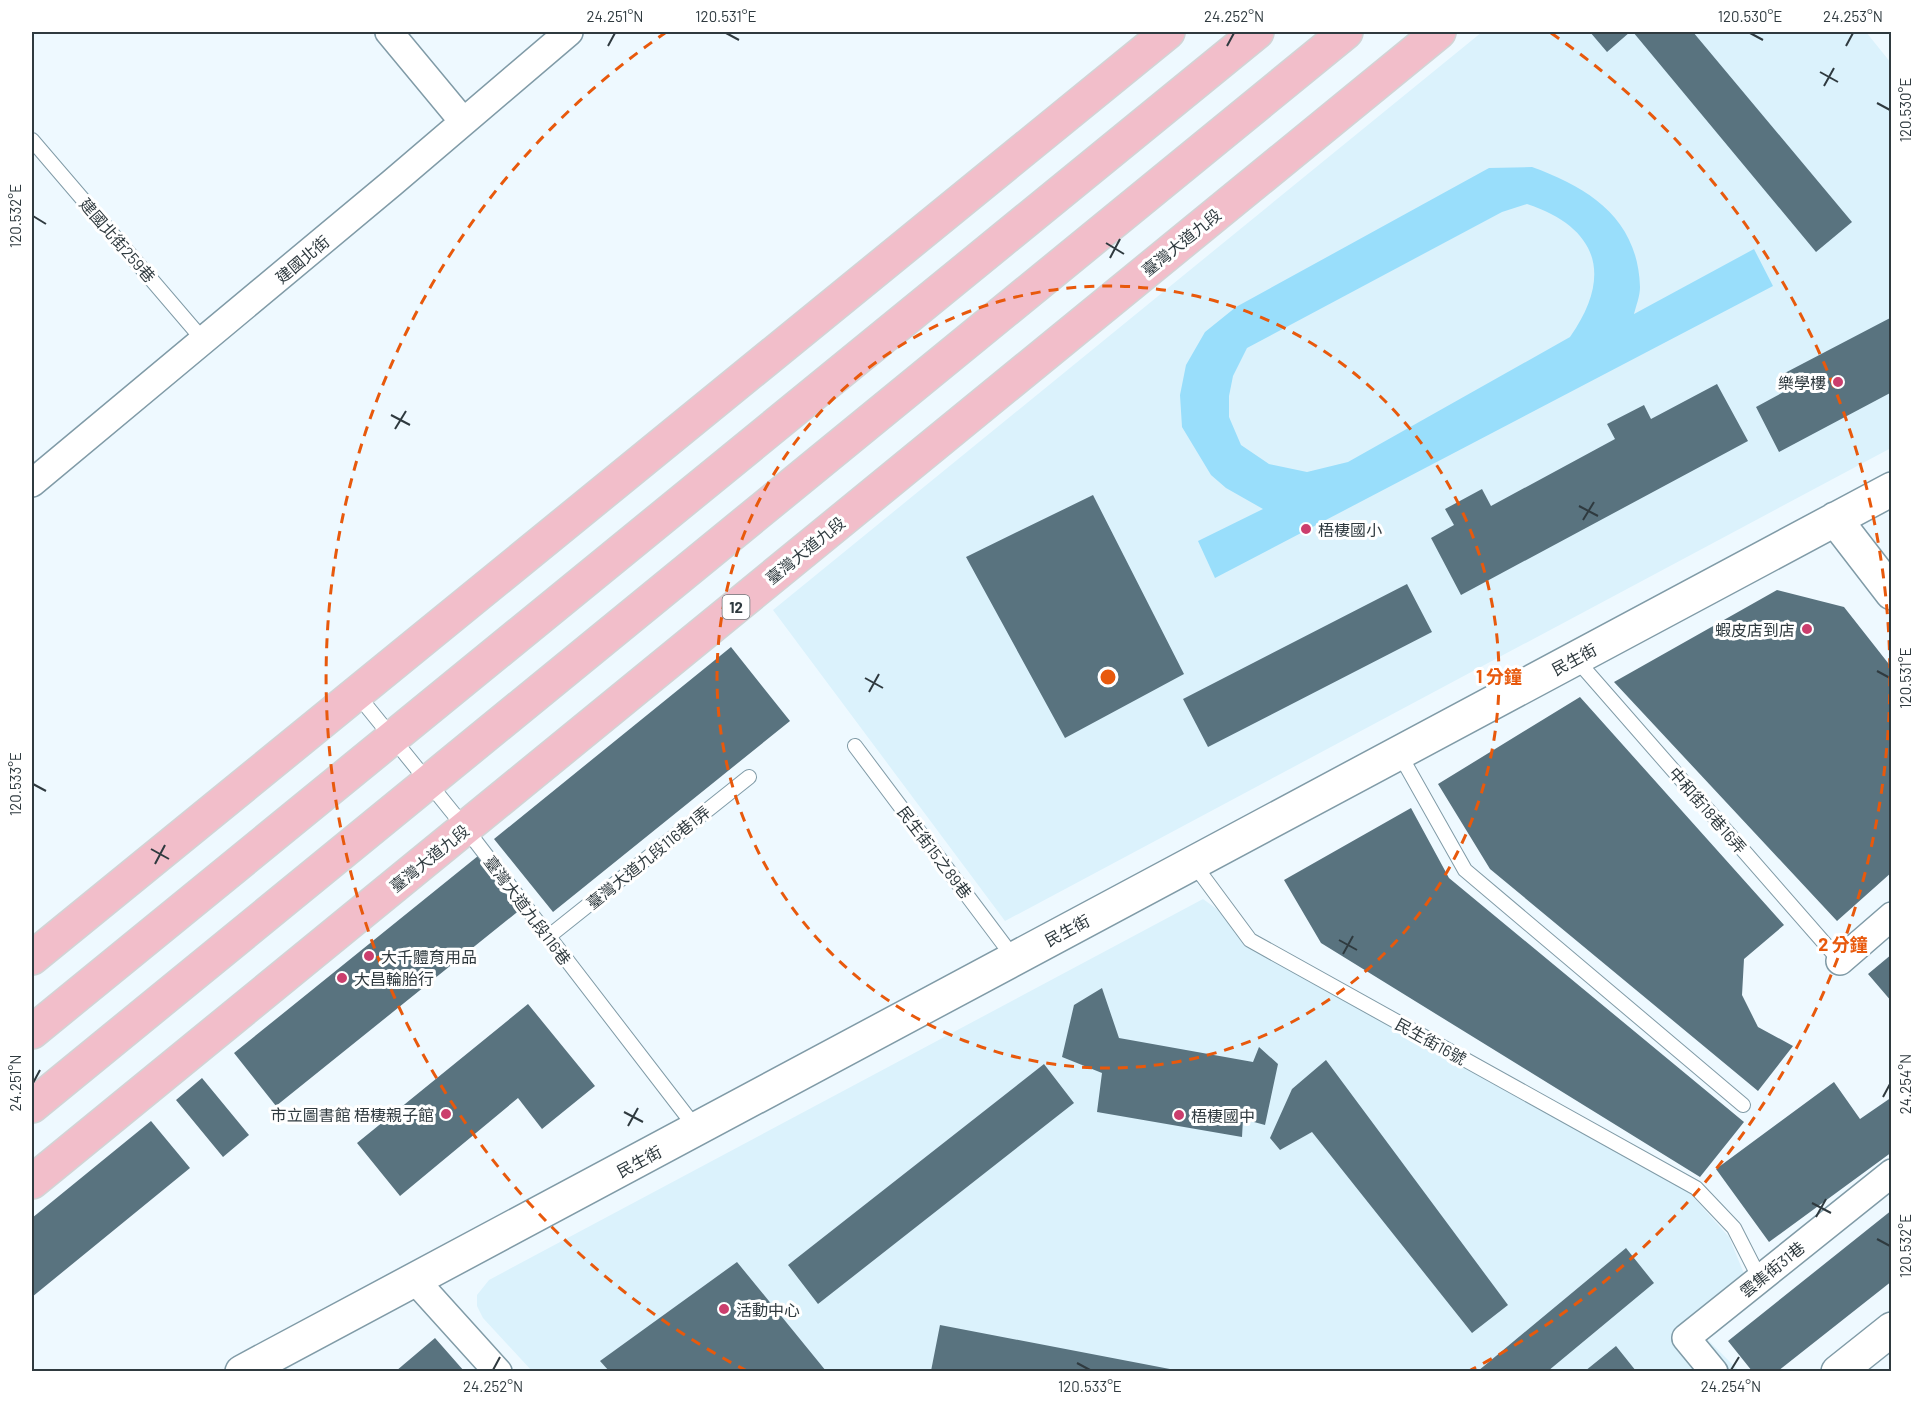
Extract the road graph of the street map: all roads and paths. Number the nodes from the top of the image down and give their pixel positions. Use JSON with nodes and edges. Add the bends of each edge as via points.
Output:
{"nodes":[{"id":1,"x":389,"y":32,"type":"edge"},
{"id":2,"x":569,"y":32,"type":"edge"},
{"id":3,"x":1168,"y":32,"type":"edge"},
{"id":4,"x":1257,"y":32,"type":"edge"},
{"id":5,"x":1346,"y":32,"type":"edge"},
{"id":6,"x":1439,"y":32,"type":"edge"},
{"id":7,"x":462,"y":120,"type":"junction"},
{"id":8,"x":32,"y":140,"type":"edge"},
{"id":9,"x":204,"y":341,"type":"junction"},
{"id":10,"x":32,"y":483,"type":"edge"},
{"id":11,"x":1892,"y":489,"type":"edge"},
{"id":12,"x":1835,"y":519,"type":"junction"},
{"id":13,"x":1892,"y":593,"type":"edge"},
{"id":14,"x":1575,"y":658,"type":"junction"},
{"id":15,"x":356,"y":693,"type":"junction"},
{"id":16,"x":392,"y":738,"type":"junction"},
{"id":17,"x":855,"y":746,"type":"dead end"},
{"id":18,"x":1400,"y":753,"type":"junction"},
{"id":19,"x":749,"y":777,"type":"dead end"},
{"id":20,"x":428,"y":782,"type":"junction"},
{"id":21,"x":466,"y":829,"type":"junction"},
{"id":22,"x":1193,"y":863,"type":"junction"},
{"id":23,"x":1892,"y":916,"type":"edge"},
{"id":24,"x":548,"y":937,"type":"junction"},
{"id":25,"x":32,"y":958,"type":"edge"},
{"id":26,"x":1014,"y":958,"type":"junction"},
{"id":27,"x":1840,"y":961,"type":"joint"},
{"id":28,"x":32,"y":1032,"type":"edge"},
{"id":29,"x":1743,"y":1105,"type":"dead end"},
{"id":30,"x":32,"y":1106,"type":"edge"},
{"id":31,"x":697,"y":1130,"type":"junction"},
{"id":32,"x":1892,"y":1173,"type":"edge"},
{"id":33,"x":32,"y":1182,"type":"edge"},
{"id":34,"x":1760,"y":1279,"type":"junction"},
{"id":35,"x":414,"y":1280,"type":"junction"},
{"id":36,"x":1892,"y":1329,"type":"edge"},
{"id":37,"x":242,"y":1371,"type":"edge"},
{"id":38,"x":498,"y":1371,"type":"edge"},
{"id":39,"x":1714,"y":1371,"type":"edge"},
{"id":40,"x":1838,"y":1371,"type":"edge"}],
"edges":[{"from":1,"to":7,"type":"street"},
{"from":2,"to":7,"type":"street","name":"建國北街"},
{"from":3,"to":15,"type":"main road"},
{"from":4,"to":16,"type":"main road"},
{"from":5,"to":20,"type":"main road"},
{"from":6,"to":21,"type":"main road","name":"臺灣大道九段","number":"12"},
{"from":7,"to":9,"type":"street","name":"建國北街"},
{"from":8,"to":9,"type":"lane","name":"建國北街259巷"},
{"from":9,"to":10,"type":"street","name":"建國北街"},
{"from":11,"to":12,"type":"street","name":"民生街"},
{"from":12,"to":13,"type":"street"},
{"from":12,"to":14,"type":"street","name":"民生街"},
{"from":14,"to":18,"type":"street","name":"民生街"},
{"from":14,"to":27,"type":"lane","name":"中和街18巷16弄"},
{"from":15,"to":16,"type":"lane","name":"臺灣大道九段116巷"},
{"from":15,"to":25,"type":"main road"},
{"from":16,"to":20,"type":"lane","name":"臺灣大道九段116巷"},
{"from":16,"to":28,"type":"main road"},
{"from":17,"to":26,"type":"lane","name":"民生街15之89巷"},
{"from":18,"to":22,"type":"street","name":"民生街"},
{"from":18,"to":29,"type":"lane","via":[[1466,870]]},
{"from":19,"to":24,"type":"lane","name":"臺灣大道九段116巷1弄"},
{"from":20,"to":21,"type":"lane","name":"臺灣大道九段116巷"},
{"from":20,"to":30,"type":"main road"},
{"from":21,"to":24,"type":"lane","name":"臺灣大道九段116巷"},
{"from":21,"to":33,"type":"main road","name":"臺灣大道九段","number":"12"},
{"from":22,"to":26,"type":"street","name":"民生街"},
{"from":22,"to":34,"type":"lane","name":"民生街16號","via":[[1250,940],[1696,1188],[1734,1228]]},
{"from":23,"to":27,"type":"street"},
{"from":24,"to":31,"type":"lane","name":"臺灣大道九段116巷"},
{"from":26,"to":31,"type":"street","name":"民生街"},
{"from":31,"to":35,"type":"street","name":"民生街"},
{"from":32,"to":34,"type":"street","name":"雲集街31巷"},
{"from":34,"to":39,"type":"street","name":"雲集街31巷","via":[[1686,1338]]},
{"from":35,"to":37,"type":"street","name":"民生街"},
{"from":35,"to":38,"type":"street"},
{"from":36,"to":40,"type":"street"}]}
